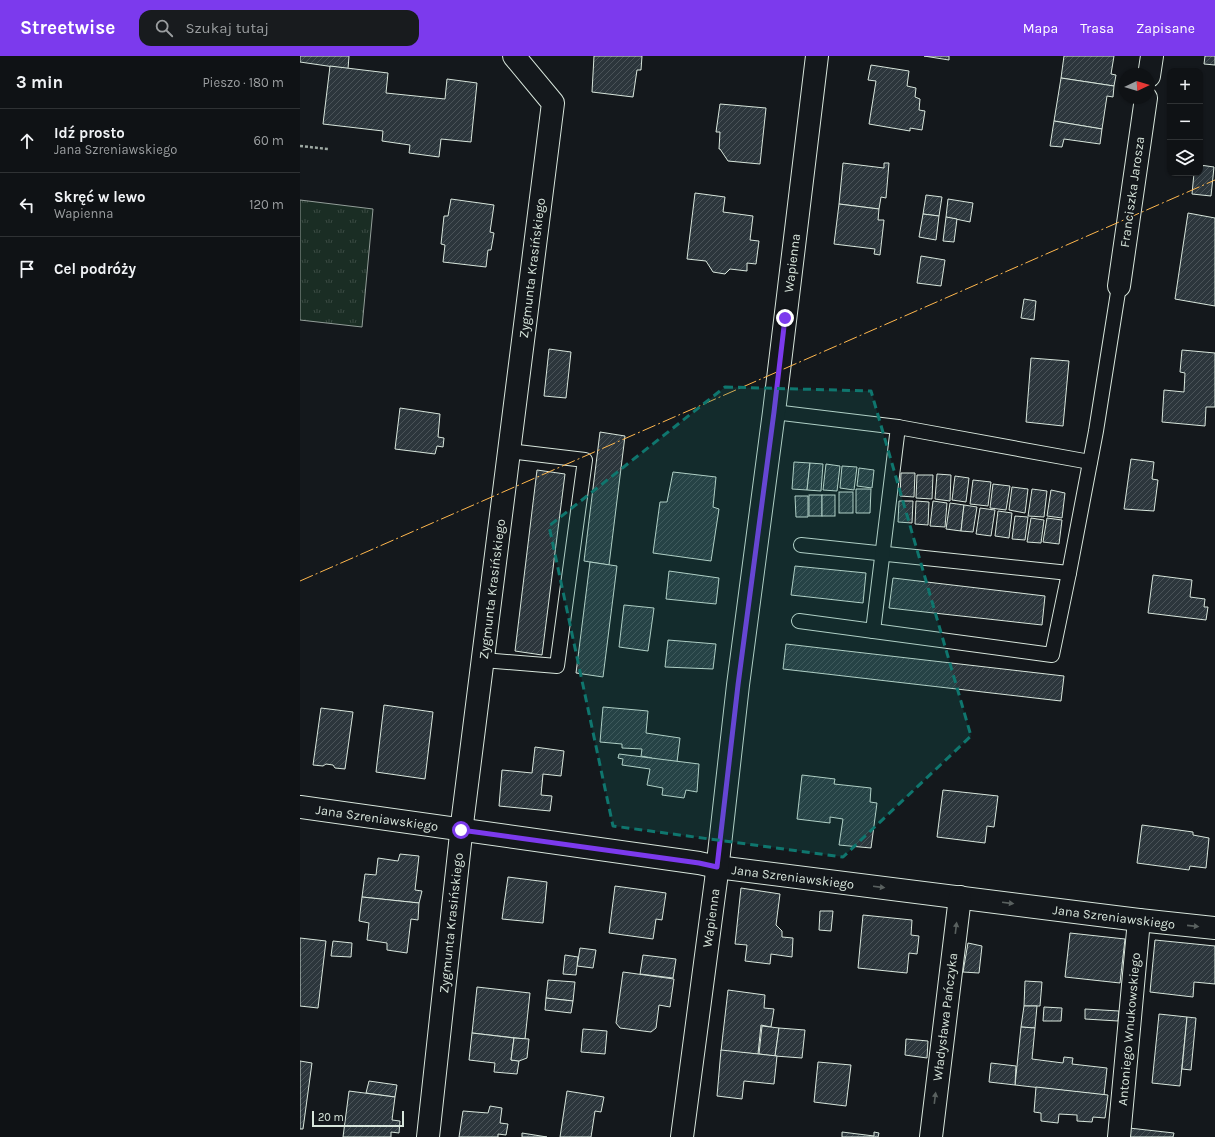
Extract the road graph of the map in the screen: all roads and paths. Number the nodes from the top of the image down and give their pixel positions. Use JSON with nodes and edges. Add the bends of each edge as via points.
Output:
{"nodes":[{"id":1,"x":514,"y":56,"type":"edge"},
{"id":2,"x":817,"y":56,"type":"edge"},
{"id":3,"x":1152,"y":56,"type":"edge"},
{"id":4,"x":1150,"y":68,"type":"edge"},
{"id":5,"x":1145,"y":104,"type":"edge"},
{"id":6,"x":300,"y":146,"type":"edge"},
{"id":7,"x":328,"y":149,"type":"dead end"},
{"id":8,"x":1118,"y":286,"type":"joint"},
{"id":9,"x":774,"y":412,"type":"junction"},
{"id":10,"x":898,"y":427,"type":"junction"},
{"id":11,"x":509,"y":451,"type":"junction"},
{"id":12,"x":1090,"y":462,"type":"junction"},
{"id":13,"x":801,"y":545,"type":"dead end"},
{"id":14,"x":883,"y":553,"type":"junction"},
{"id":15,"x":1069,"y":573,"type":"junction"},
{"id":16,"x":799,"y":621,"type":"dead end"},
{"id":17,"x":873,"y":631,"type":"junction"},
{"id":18,"x":483,"y":660,"type":"junction"},
{"id":19,"x":300,"y":807,"type":"edge"},
{"id":20,"x":461,"y":830,"type":"junction"},
{"id":21,"x":717,"y":867,"type":"junction"},
{"id":22,"x":960,"y":897,"type":"junction"},
{"id":23,"x":1139,"y":920,"type":"junction"},
{"id":24,"x":1215,"y":928,"type":"edge"},
{"id":25,"x":428,"y":1137,"type":"edge"},
{"id":26,"x":682,"y":1137,"type":"edge"},
{"id":27,"x":931,"y":1137,"type":"edge"},
{"id":28,"x":1119,"y":1137,"type":"edge"}],
"edges":[{"from":1,"to":11,"type":"street","name":"Zygmunta Krasińskiego","via":[[552,103]]},
{"from":2,"to":9,"type":"street","name":"Wapienna"},
{"from":3,"to":4,"type":"street"},
{"from":5,"to":8,"type":"street","name":"Franciszka Jarosza"},
{"from":6,"to":7,"type":"path"},
{"from":8,"to":12,"type":"lane"},
{"from":9,"to":10,"type":"lane"},
{"from":9,"to":21,"type":"street","name":"Wapienna"},
{"from":10,"to":12,"type":"lane"},
{"from":10,"to":14,"type":"lane"},
{"from":11,"to":18,"type":"street","name":"Zygmunta Krasińskiego"},
{"from":11,"to":18,"type":"lane","via":[[585,460],[557,666]]},
{"from":12,"to":15,"type":"lane"},
{"from":13,"to":14,"type":"lane"},
{"from":14,"to":15,"type":"lane"},
{"from":14,"to":17,"type":"lane"},
{"from":15,"to":17,"type":"lane","via":[[1052,655]]},
{"from":16,"to":17,"type":"lane"},
{"from":18,"to":20,"type":"street","name":"Zygmunta Krasińskiego"},
{"from":19,"to":20,"type":"street","name":"Jana Szreniawskiego"},
{"from":20,"to":21,"type":"street","name":"Jana Szreniawskiego"},
{"from":20,"to":25,"type":"street","name":"Zygmunta Krasińskiego"},
{"from":21,"to":22,"type":"street","name":"Jana Szreniawskiego","one_way":true},
{"from":21,"to":26,"type":"street","name":"Wapienna"},
{"from":22,"to":23,"type":"street","name":"Jana Szreniawskiego","one_way":true},
{"from":27,"to":22,"type":"street","name":"Władysława Pańczyka","one_way":true},
{"from":23,"to":24,"type":"street","name":"Jana Szreniawskiego","one_way":true},
{"from":23,"to":28,"type":"street","name":"Antoniego Wnukowskiego"}]}
